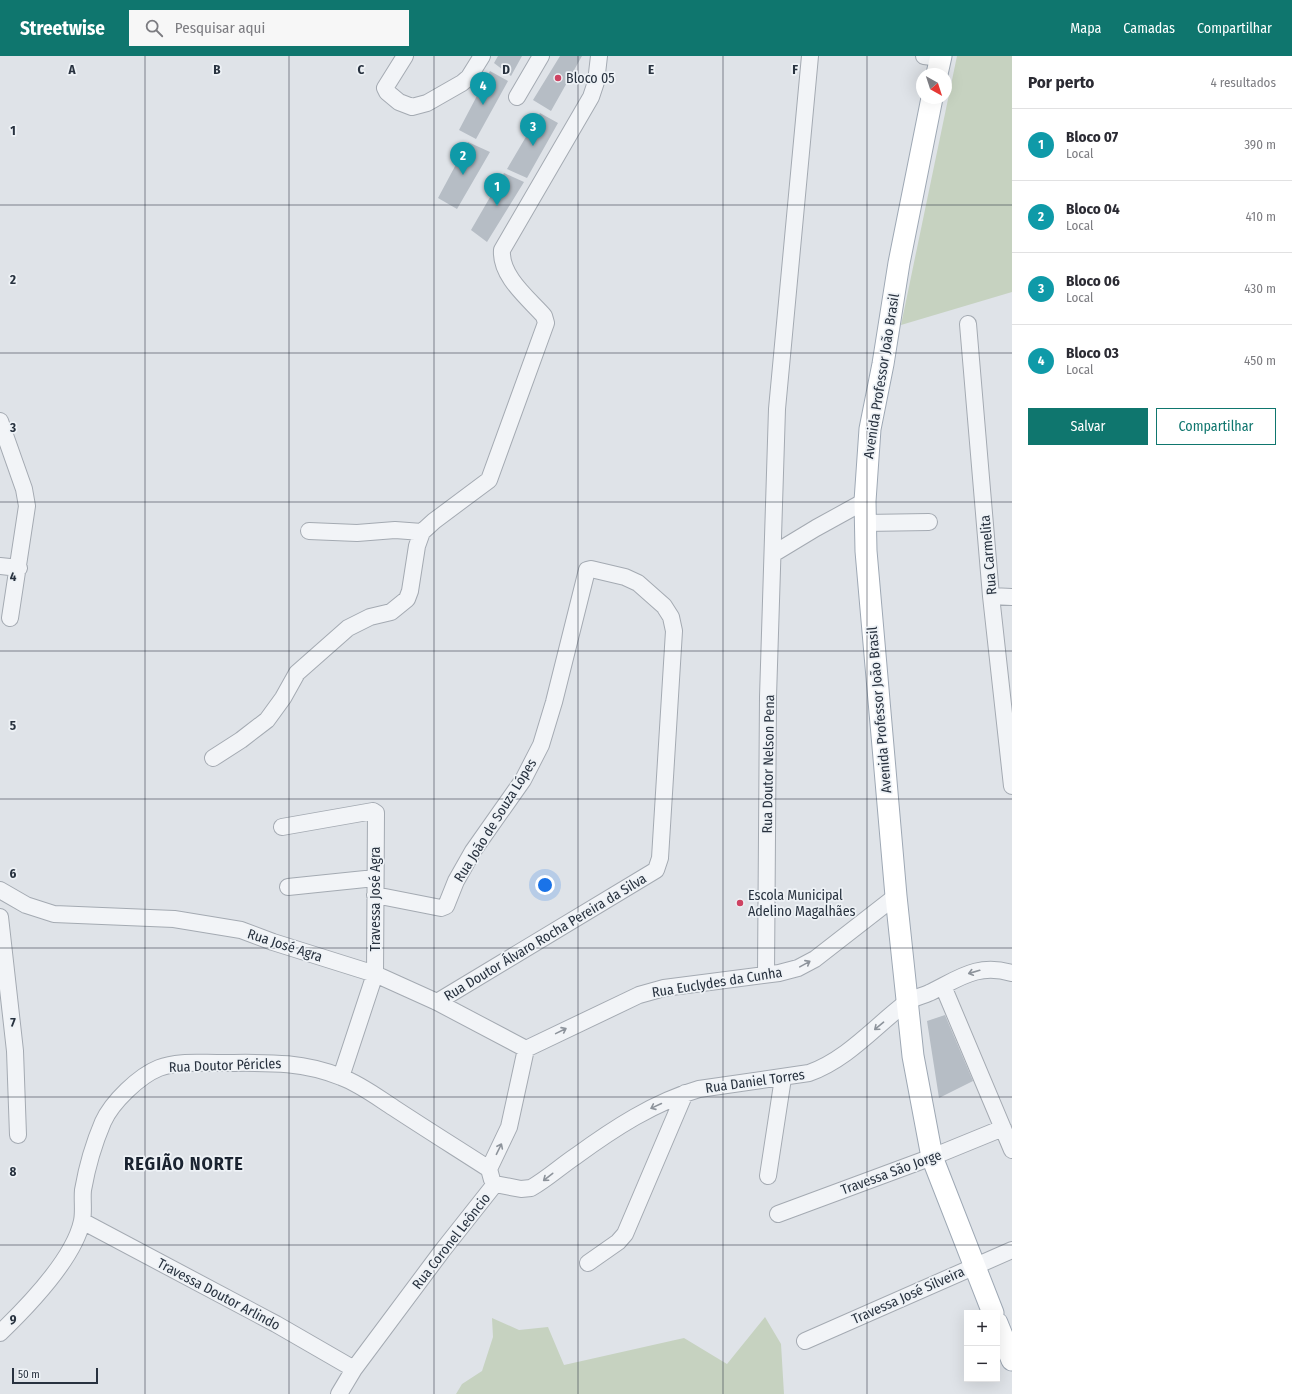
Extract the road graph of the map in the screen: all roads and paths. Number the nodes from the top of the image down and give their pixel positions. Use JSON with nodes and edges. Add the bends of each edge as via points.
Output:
{"nodes":[{"id":1,"x":405,"y":56,"type":"edge"},
{"id":2,"x":482,"y":56,"type":"edge"},
{"id":3,"x":540,"y":56,"type":"edge"},
{"id":4,"x":598,"y":56,"type":"edge"},
{"id":5,"x":810,"y":56,"type":"edge"},
{"id":6,"x":517,"y":97,"type":"dead end"},
{"id":7,"x":931,"y":104,"type":"edge"},
{"id":8,"x":968,"y":324,"type":"dead end"},
{"id":9,"x":1,"y":425,"type":"edge"},
{"id":10,"x":865,"y":501,"type":"junction"},
{"id":11,"x":929,"y":522,"type":"dead end"},
{"id":12,"x":864,"y":523,"type":"junction"},
{"id":13,"x":309,"y":531,"type":"dead end"},
{"id":14,"x":422,"y":532,"type":"junction"},
{"id":15,"x":773,"y":554,"type":"junction"},
{"id":16,"x":0,"y":566,"type":"edge"},
{"id":17,"x":19,"y":568,"type":"junction"},
{"id":18,"x":586,"y":570,"type":"joint"},
{"id":19,"x":991,"y":596,"type":"junction"},
{"id":20,"x":1012,"y":597,"type":"edge"},
{"id":21,"x":10,"y":618,"type":"dead end"},
{"id":22,"x":213,"y":758,"type":"dead end"},
{"id":23,"x":1012,"y":786,"type":"edge"},
{"id":24,"x":282,"y":827,"type":"dead end"},
{"id":25,"x":375,"y":878,"type":"junction"},
{"id":26,"x":288,"y":887,"type":"dead end"},
{"id":27,"x":0,"y":890,"type":"edge"},
{"id":28,"x":375,"y":895,"type":"junction"},
{"id":29,"x":896,"y":896,"type":"junction"},
{"id":30,"x":0,"y":917,"type":"edge"},
{"id":31,"x":766,"y":973,"type":"junction"},
{"id":32,"x":1012,"y":973,"type":"edge"},
{"id":33,"x":375,"y":974,"type":"junction"},
{"id":34,"x":943,"y":986,"type":"junction"},
{"id":35,"x":909,"y":1001,"type":"junction"},
{"id":36,"x":437,"y":1002,"type":"junction"},
{"id":37,"x":526,"y":1049,"type":"junction"},
{"id":38,"x":342,"y":1077,"type":"junction"},
{"id":39,"x":783,"y":1078,"type":"junction"},
{"id":40,"x":685,"y":1093,"type":"junction"},
{"id":41,"x":1003,"y":1128,"type":"junction"},
{"id":42,"x":18,"y":1135,"type":"dead end"},
{"id":43,"x":1012,"y":1150,"type":"edge"},
{"id":44,"x":932,"y":1157,"type":"junction"},
{"id":45,"x":489,"y":1169,"type":"junction"},
{"id":46,"x":768,"y":1176,"type":"dead end"},
{"id":47,"x":495,"y":1184,"type":"junction"},
{"id":48,"x":778,"y":1214,"type":"dead end"},
{"id":49,"x":82,"y":1221,"type":"junction"},
{"id":50,"x":1012,"y":1250,"type":"edge"},
{"id":51,"x":588,"y":1263,"type":"dead end"},
{"id":52,"x":975,"y":1265,"type":"junction"},
{"id":53,"x":992,"y":1310,"type":"edge"},
{"id":54,"x":1004,"y":1329,"type":"edge"},
{"id":55,"x":0,"y":1333,"type":"edge"},
{"id":56,"x":805,"y":1341,"type":"dead end"},
{"id":57,"x":1012,"y":1360,"type":"edge"},
{"id":58,"x":354,"y":1369,"type":"junction"},
{"id":59,"x":339,"y":1394,"type":"edge"}],
"edges":[{"from":1,"to":2,"type":"street","via":[[386,90],[399,102],[412,106],[427,103],[462,84],[469,78]]},
{"from":3,"to":6,"type":"street"},
{"from":4,"to":14,"type":"street","via":[[596,82],[591,97],[502,250],[501,260],[505,270],[544,316],[546,323],[489,480]]},
{"from":5,"to":15,"type":"street","name":"Rua Doutor Nelson Pena","via":[[777,410]]},
{"from":7,"to":10,"type":"main road","name":"Avenida Professor João Brasil","via":[[870,428]]},
{"from":8,"to":19,"type":"street","name":"Rua Carmelita"},
{"from":9,"to":17,"type":"street","via":[[24,489],[27,506]]},
{"from":10,"to":12,"type":"main road","name":"Avenida Professor João Brasil"},
{"from":10,"to":15,"type":"street"},
{"from":11,"to":12,"type":"street"},
{"from":12,"to":29,"type":"main road","name":"Avenida Professor João Brasil","via":[[872,643]]},
{"from":13,"to":14,"type":"street"},
{"from":14,"to":22,"type":"street","via":[[407,599],[394,610],[370,617],[348,628],[297,673],[267,720]]},
{"from":15,"to":31,"type":"street","name":"Rua Doutor Nelson Pena","via":[[768,698]]},
{"from":16,"to":17,"type":"street"},
{"from":17,"to":21,"type":"street"},
{"from":18,"to":28,"type":"street","name":"Rua João de Souza Lópes","via":[[542,745],[523,780],[473,851],[456,881],[446,906],[441,908]]},
{"from":18,"to":36,"type":"street","name":"Rua Doutor Álvaro Rocha Pereira da Silva","via":[[625,577],[638,583],[664,606],[671,617],[674,631],[658,866],[656,870]]},
{"from":19,"to":20,"type":"street"},
{"from":19,"to":23,"type":"street","name":"Rua Carmelita"},
{"from":24,"to":25,"type":"street","name":"Travessa José Agra","via":[[374,811]]},
{"from":25,"to":26,"type":"street"},
{"from":25,"to":28,"type":"street","name":"Travessa José Agra"},
{"from":27,"to":33,"type":"street","name":"Rua José Agra","via":[[26,905],[54,914],[174,919],[223,926]]},
{"from":28,"to":33,"type":"street","name":"Travessa José Agra"},
{"from":31,"to":29,"type":"street","name":"Rua Euclydes da Cunha","one_way":true,"via":[[779,973],[798,968],[815,959]]},
{"from":29,"to":35,"type":"main road","name":"Avenida Professor João Brasil"},
{"from":30,"to":42,"type":"street","via":[[15,1051]]},
{"from":37,"to":31,"type":"street","name":"Rua Euclydes da Cunha","one_way":true,"via":[[639,995],[664,988]]},
{"from":32,"to":34,"type":"street","name":"Rua Daniel Torres","one_way":true,"via":[[988,969],[972,972]]},
{"from":33,"to":36,"type":"street","name":"Rua José Agra"},
{"from":33,"to":38,"type":"street","name":"Travessa José Agra"},
{"from":34,"to":35,"type":"street","name":"Rua Daniel Torres"},
{"from":34,"to":41,"type":"street"},
{"from":35,"to":39,"type":"street","name":"Rua Daniel Torres","one_way":true,"via":[[856,1045],[823,1068]]},
{"from":35,"to":44,"type":"main road","name":"Avenida Professor João Brasil","via":[[913,1056]]},
{"from":36,"to":37,"type":"street","name":"Rua José Agra"},
{"from":45,"to":37,"type":"street","one_way":true,"via":[[509,1127]]},
{"from":38,"to":45,"type":"street","name":"Rua Doutor Péricles","via":[[364,1088]]},
{"from":38,"to":49,"type":"street","name":"Rua Doutor Péricles","via":[[298,1064],[275,1062],[191,1063],[157,1069],[125,1091],[115,1101],[104,1120],[83,1191]]},
{"from":39,"to":40,"type":"street","name":"Rua Daniel Torres","via":[[728,1083]]},
{"from":39,"to":46,"type":"street"},
{"from":40,"to":47,"type":"street","name":"Rua Daniel Torres","one_way":true,"via":[[652,1107],[605,1135],[531,1188],[521,1189]]},
{"from":40,"to":51,"type":"street","via":[[625,1234]]},
{"from":41,"to":43,"type":"street"},
{"from":41,"to":44,"type":"street","name":"Travessa São Jorge"},
{"from":44,"to":48,"type":"street","name":"Travessa São Jorge"},
{"from":44,"to":52,"type":"main road","name":"Avenida Professor João Brasil"},
{"from":45,"to":47,"type":"street","name":"Rua Coronel Leôncio"},
{"from":47,"to":58,"type":"street","name":"Rua Coronel Leôncio"},
{"from":49,"to":55,"type":"street","name":"Rua Doutor Péricles","via":[[71,1248],[52,1276]]},
{"from":49,"to":58,"type":"street","name":"Travessa Doutor Arlindo","via":[[276,1324]]},
{"from":50,"to":52,"type":"street","name":"Travessa José Silveira"},
{"from":52,"to":53,"type":"main road","name":"Avenida Professor João Brasil"},
{"from":52,"to":56,"type":"street","name":"Travessa José Silveira"},
{"from":54,"to":57,"type":"main road"},
{"from":58,"to":59,"type":"street","name":"Rua Coronel Leôncio"}]}
